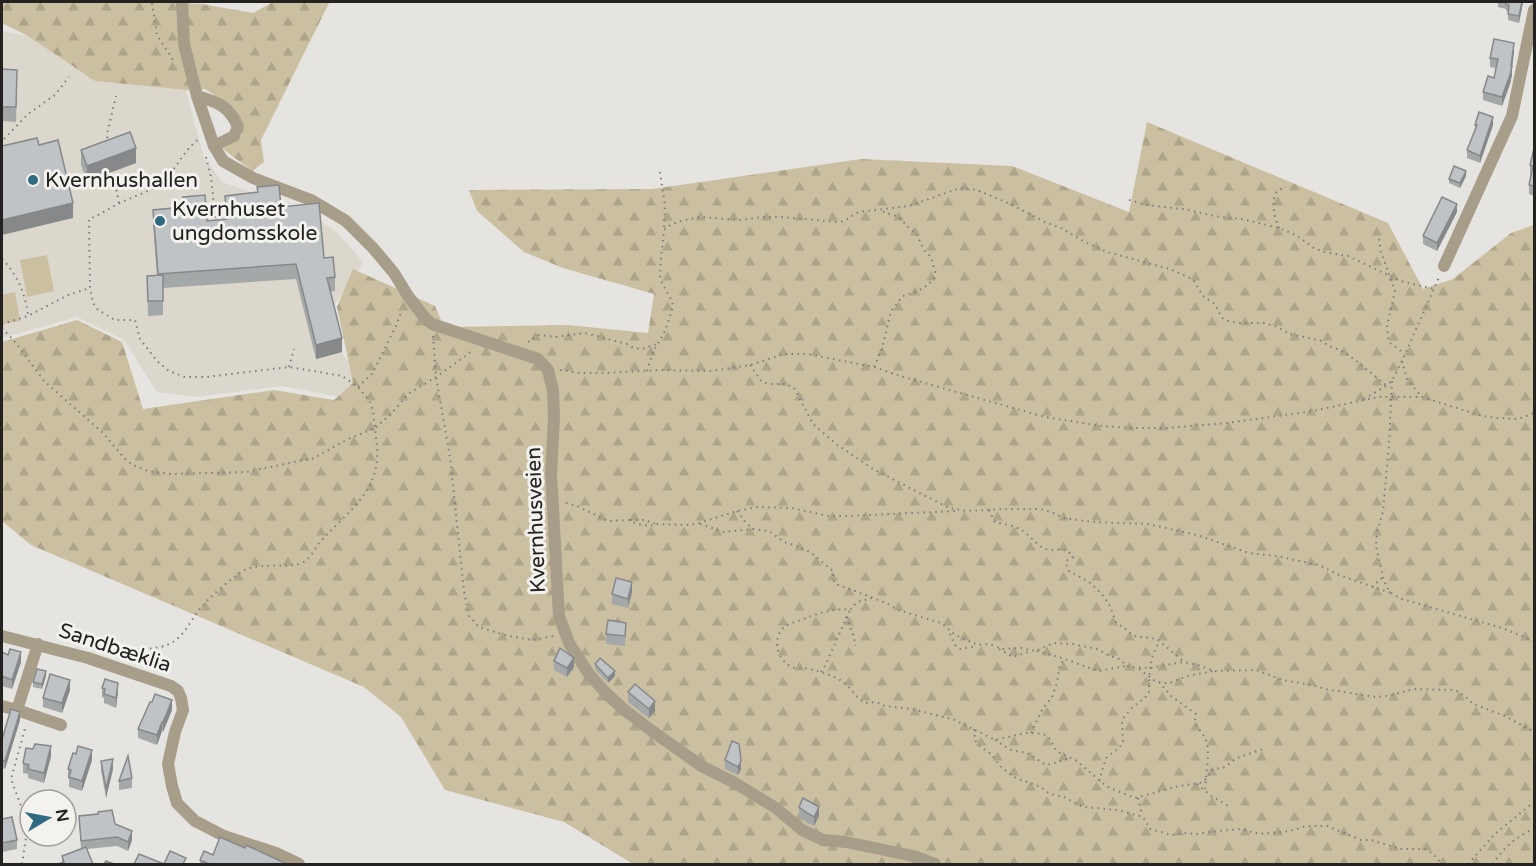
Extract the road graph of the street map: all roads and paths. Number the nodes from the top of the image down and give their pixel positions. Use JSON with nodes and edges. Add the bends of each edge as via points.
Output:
{"nodes":[{"id":1,"x":182,"y":2,"type":"edge"},
{"id":2,"x":1534,"y":10,"type":"edge"},
{"id":3,"x":69,"y":77,"type":"dead end"},
{"id":4,"x":116,"y":96,"type":"dead end"},
{"id":5,"x":197,"y":96,"type":"junction"},
{"id":6,"x":200,"y":138,"type":"dead end"},
{"id":7,"x":4,"y":139,"type":"dead end"},
{"id":8,"x":214,"y":146,"type":"junction"},
{"id":9,"x":108,"y":149,"type":"edge"},
{"id":10,"x":207,"y":158,"type":"dead end"},
{"id":11,"x":660,"y":172,"type":"dead end"},
{"id":12,"x":114,"y":178,"type":"dead end"},
{"id":13,"x":1286,"y":187,"type":"dead end"},
{"id":14,"x":1130,"y":200,"type":"dead end"},
{"id":15,"x":119,"y":203,"type":"junction"},
{"id":16,"x":879,"y":210,"type":"junction"},
{"id":17,"x":216,"y":226,"type":"edge"},
{"id":18,"x":1279,"y":228,"type":"junction"},
{"id":19,"x":664,"y":230,"type":"junction"},
{"id":20,"x":1379,"y":239,"type":"dead end"},
{"id":21,"x":2,"y":259,"type":"edge"},
{"id":22,"x":1444,"y":266,"type":"joint"},
{"id":23,"x":1389,"y":276,"type":"junction"},
{"id":24,"x":90,"y":288,"type":"junction"},
{"id":25,"x":1434,"y":289,"type":"junction"},
{"id":26,"x":408,"y":296,"type":"junction"},
{"id":27,"x":28,"y":316,"type":"junction"},
{"id":28,"x":432,"y":324,"type":"junction"},
{"id":29,"x":2,"y":326,"type":"edge"},
{"id":30,"x":482,"y":340,"type":"junction"},
{"id":31,"x":658,"y":344,"type":"junction"},
{"id":32,"x":294,"y":349,"type":"dead end"},
{"id":33,"x":517,"y":352,"type":"junction"},
{"id":34,"x":1406,"y":354,"type":"junction"},
{"id":35,"x":1402,"y":361,"type":"junction"},
{"id":36,"x":544,"y":365,"type":"junction"},
{"id":37,"x":750,"y":365,"type":"junction"},
{"id":38,"x":289,"y":367,"type":"junction"},
{"id":39,"x":874,"y":367,"type":"junction"},
{"id":40,"x":647,"y":371,"type":"junction"},
{"id":41,"x":436,"y":377,"type":"junction"},
{"id":42,"x":1392,"y":381,"type":"junction"},
{"id":43,"x":1388,"y":386,"type":"junction"},
{"id":44,"x":358,"y":387,"type":"junction"},
{"id":45,"x":1391,"y":396,"type":"junction"},
{"id":46,"x":1422,"y":396,"type":"junction"},
{"id":47,"x":1361,"y":401,"type":"junction"},
{"id":48,"x":1534,"y":413,"type":"edge"},
{"id":49,"x":375,"y":428,"type":"junction"},
{"id":50,"x":552,"y":495,"type":"junction"},
{"id":51,"x":959,"y":510,"type":"junction"},
{"id":52,"x":989,"y":510,"type":"junction"},
{"id":53,"x":737,"y":511,"type":"junction"},
{"id":54,"x":629,"y":520,"type":"junction"},
{"id":55,"x":656,"y":524,"type":"junction"},
{"id":56,"x":699,"y":524,"type":"junction"},
{"id":57,"x":753,"y":529,"type":"junction"},
{"id":58,"x":1383,"y":577,"type":"junction"},
{"id":59,"x":1372,"y":587,"type":"junction"},
{"id":60,"x":1391,"y":593,"type":"junction"},
{"id":61,"x":873,"y":598,"type":"junction"},
{"id":62,"x":850,"y":610,"type":"junction"},
{"id":63,"x":846,"y":617,"type":"junction"},
{"id":64,"x":949,"y":632,"type":"junction"},
{"id":65,"x":565,"y":634,"type":"junction"},
{"id":66,"x":2,"y":636,"type":"edge"},
{"id":67,"x":1160,"y":641,"type":"junction"},
{"id":68,"x":1534,"y":641,"type":"edge"},
{"id":69,"x":38,"y":644,"type":"junction"},
{"id":70,"x":980,"y":645,"type":"junction"},
{"id":71,"x":855,"y":646,"type":"dead end"},
{"id":72,"x":997,"y":647,"type":"junction"},
{"id":73,"x":1034,"y":651,"type":"junction"},
{"id":74,"x":88,"y":658,"type":"junction"},
{"id":75,"x":1064,"y":658,"type":"junction"},
{"id":76,"x":1185,"y":663,"type":"junction"},
{"id":77,"x":1129,"y":667,"type":"junction"},
{"id":78,"x":1137,"y":668,"type":"junction"},
{"id":79,"x":1150,"y":668,"type":"junction"},
{"id":80,"x":1214,"y":671,"type":"junction"},
{"id":81,"x":820,"y":672,"type":"junction"},
{"id":82,"x":1148,"y":676,"type":"junction"},
{"id":83,"x":1159,"y":682,"type":"junction"},
{"id":84,"x":2,"y":706,"type":"edge"},
{"id":85,"x":23,"y":712,"type":"junction"},
{"id":86,"x":62,"y":725,"type":"dead end"},
{"id":87,"x":974,"y":729,"type":"junction"},
{"id":88,"x":1534,"y":732,"type":"edge"},
{"id":89,"x":1031,"y":733,"type":"junction"},
{"id":90,"x":995,"y":740,"type":"junction"},
{"id":91,"x":1263,"y":749,"type":"dead end"},
{"id":92,"x":1068,"y":757,"type":"junction"},
{"id":93,"x":1206,"y":779,"type":"junction"},
{"id":94,"x":1099,"y":781,"type":"junction"},
{"id":95,"x":1197,"y":784,"type":"junction"},
{"id":96,"x":1205,"y":791,"type":"junction"},
{"id":97,"x":1138,"y":798,"type":"junction"},
{"id":98,"x":1534,"y":802,"type":"edge"},
{"id":99,"x":1229,"y":806,"type":"dead end"},
{"id":100,"x":1143,"y":817,"type":"junction"},
{"id":101,"x":1534,"y":829,"type":"edge"},
{"id":102,"x":21,"y":864,"type":"edge"},
{"id":103,"x":299,"y":864,"type":"edge"},
{"id":104,"x":934,"y":864,"type":"edge"},
{"id":105,"x":1442,"y":864,"type":"edge"},
{"id":106,"x":1468,"y":864,"type":"edge"},
{"id":107,"x":1493,"y":864,"type":"edge"}],
"edges":[{"from":1,"to":5,"type":"street","via":[[184,44]]},
{"from":2,"to":22,"type":"street","via":[[1512,116]]},
{"from":3,"to":7,"type":"path"},
{"from":4,"to":9,"type":"path","via":[[107,134]]},
{"from":5,"to":8,"type":"street"},
{"from":5,"to":8,"type":"street","via":[[218,102],[234,115],[238,127],[234,136]]},
{"from":6,"to":15,"type":"path","via":[[189,146],[167,178],[151,190]]},
{"from":8,"to":26,"type":"street","via":[[223,161],[235,169],[311,200],[346,221],[394,273]]},
{"from":10,"to":17,"type":"path"},
{"from":11,"to":19,"type":"path"},
{"from":12,"to":15,"type":"path"},
{"from":13,"to":18,"type":"path","via":[[1274,196]]},
{"from":14,"to":18,"type":"path"},
{"from":15,"to":24,"type":"path","via":[[89,219]]},
{"from":16,"to":19,"type":"path","via":[[853,214],[844,222],[701,217],[672,224]]},
{"from":16,"to":39,"type":"path","via":[[899,217],[916,233],[931,257],[935,273],[928,285],[903,296],[891,311]]},
{"from":16,"to":43,"type":"path","via":[[909,206],[953,189],[977,190],[1107,252],[1188,277],[1215,304],[1222,318],[1263,323],[1322,341],[1354,359]]},
{"from":18,"to":23,"type":"path","via":[[1314,248],[1348,256]]},
{"from":19,"to":31,"type":"path","via":[[660,276],[673,307]]},
{"from":20,"to":23,"type":"path"},
{"from":21,"to":27,"type":"path","via":[[22,291]]},
{"from":22,"to":25,"type":"path"},
{"from":23,"to":25,"type":"path"},
{"from":23,"to":34,"type":"path","via":[[1395,291],[1388,338],[1390,344]]},
{"from":24,"to":27,"type":"path"},
{"from":24,"to":38,"type":"path","via":[[98,310],[115,320],[135,320],[140,339],[157,361],[177,374],[206,377]]},
{"from":25,"to":34,"type":"path"},
{"from":26,"to":28,"type":"street"},
{"from":26,"to":44,"type":"path","via":[[372,374]]},
{"from":27,"to":29,"type":"path"},
{"from":28,"to":30,"type":"street"},
{"from":28,"to":41,"type":"path"},
{"from":29,"to":49,"type":"path","via":[[44,381],[103,433],[125,459],[148,471],[246,472],[314,458]]},
{"from":30,"to":33,"type":"street"},
{"from":30,"to":41,"type":"path"},
{"from":31,"to":33,"type":"path","via":[[642,349],[592,334],[539,335]]},
{"from":31,"to":40,"type":"path"},
{"from":32,"to":38,"type":"path"},
{"from":33,"to":36,"type":"street"},
{"from":34,"to":35,"type":"path"},
{"from":35,"to":42,"type":"path"},
{"from":35,"to":46,"type":"path","via":[[1407,379]]},
{"from":36,"to":40,"type":"path","via":[[580,373]]},
{"from":36,"to":50,"type":"street","name":"Kvernhusveien","via":[[554,400]]},
{"from":37,"to":39,"type":"path","via":[[784,354],[807,354]]},
{"from":37,"to":40,"type":"path","via":[[711,371]]},
{"from":37,"to":51,"type":"path","via":[[762,382],[794,388],[813,424],[848,453],[941,505]]},
{"from":38,"to":44,"type":"path","via":[[342,376]]},
{"from":39,"to":47,"type":"path","via":[[1020,411],[1102,426],[1204,425]]},
{"from":41,"to":49,"type":"path","via":[[408,394]]},
{"from":41,"to":65,"type":"path","via":[[450,457],[464,591],[472,621],[479,627],[521,639],[540,640]]},
{"from":42,"to":43,"type":"path"},
{"from":42,"to":45,"type":"path"},
{"from":43,"to":47,"type":"path"},
{"from":44,"to":49,"type":"path","via":[[369,400]]},
{"from":45,"to":46,"type":"path"},
{"from":45,"to":47,"type":"path"},
{"from":45,"to":58,"type":"path","via":[[1383,512],[1376,537]]},
{"from":46,"to":48,"type":"path","via":[[1482,416],[1518,419]]},
{"from":49,"to":74,"type":"path","via":[[377,461],[369,487],[304,562],[241,572],[202,605],[188,628],[165,646],[103,652]]},
{"from":50,"to":54,"type":"path","via":[[608,521]]},
{"from":50,"to":65,"type":"street","name":"Kvernhusveien","via":[[559,616]]},
{"from":51,"to":52,"type":"path"},
{"from":51,"to":53,"type":"path","via":[[848,516],[780,507]]},
{"from":52,"to":59,"type":"path","via":[[1041,509],[1083,521],[1148,525],[1197,535],[1250,553],[1319,565]]},
{"from":52,"to":67,"type":"path","via":[[995,522],[1024,531],[1044,548],[1071,553],[1073,556],[1066,561],[1069,571],[1101,593],[1116,622],[1134,636]]},
{"from":53,"to":56,"type":"path"},
{"from":53,"to":57,"type":"path"},
{"from":54,"to":55,"type":"path"},
{"from":54,"to":55,"type":"path","via":[[645,526]]},
{"from":55,"to":56,"type":"path"},
{"from":56,"to":57,"type":"path","via":[[724,532]]},
{"from":57,"to":61,"type":"path","via":[[769,531],[810,552],[832,571],[835,583]]},
{"from":58,"to":59,"type":"path"},
{"from":58,"to":60,"type":"path"},
{"from":59,"to":60,"type":"path"},
{"from":60,"to":68,"type":"path"},
{"from":61,"to":62,"type":"path","via":[[858,602]]},
{"from":61,"to":64,"type":"path","via":[[938,622]]},
{"from":62,"to":63,"type":"path"},
{"from":62,"to":81,"type":"path","via":[[825,611],[788,624],[777,637],[777,647],[789,666]]},
{"from":63,"to":71,"type":"path"},
{"from":63,"to":81,"type":"path"},
{"from":64,"to":70,"type":"path"},
{"from":64,"to":70,"type":"path","via":[[960,649]]},
{"from":65,"to":104,"type":"street","name":"Kvernhusveien","via":[[589,674],[622,708],[703,767],[776,808],[802,831],[823,840],[913,856]]},
{"from":66,"to":69,"type":"street","name":"Sandbæklia"},
{"from":67,"to":76,"type":"path"},
{"from":67,"to":79,"type":"path"},
{"from":69,"to":74,"type":"street","name":"Sandbæklia"},
{"from":69,"to":85,"type":"street"},
{"from":70,"to":72,"type":"path"},
{"from":72,"to":73,"type":"path"},
{"from":72,"to":73,"type":"path","via":[[1013,657]]},
{"from":73,"to":75,"type":"path"},
{"from":73,"to":77,"type":"path","via":[[1056,643],[1083,645]]},
{"from":74,"to":103,"type":"street","name":"Sandbæklia","via":[[163,682],[178,691],[183,710],[168,764],[177,802],[195,821]]},
{"from":75,"to":77,"type":"path","via":[[1098,671]]},
{"from":75,"to":89,"type":"path","via":[[1052,697]]},
{"from":76,"to":79,"type":"path"},
{"from":76,"to":80,"type":"path"},
{"from":77,"to":78,"type":"path"},
{"from":78,"to":79,"type":"path"},
{"from":78,"to":82,"type":"path"},
{"from":79,"to":82,"type":"path"},
{"from":80,"to":83,"type":"path"},
{"from":80,"to":88,"type":"path","via":[[1256,670],[1283,680],[1375,697],[1418,688],[1455,690],[1473,704]]},
{"from":81,"to":87,"type":"path","via":[[842,681],[863,702],[925,711]]},
{"from":82,"to":83,"type":"path"},
{"from":82,"to":94,"type":"path","via":[[1149,694],[1124,717],[1123,741],[1106,758]]},
{"from":83,"to":93,"type":"path","via":[[1196,714],[1194,723],[1207,744]]},
{"from":84,"to":85,"type":"street"},
{"from":85,"to":86,"type":"street"},
{"from":85,"to":102,"type":"path","via":[[11,779],[27,831]]},
{"from":87,"to":90,"type":"path"},
{"from":87,"to":100,"type":"path","via":[[978,745],[1016,778],[1081,806]]},
{"from":89,"to":90,"type":"path"},
{"from":89,"to":92,"type":"path","via":[[1045,735]]},
{"from":90,"to":92,"type":"path","via":[[1046,765]]},
{"from":91,"to":93,"type":"path","via":[[1213,769]]},
{"from":92,"to":94,"type":"path"},
{"from":93,"to":95,"type":"path"},
{"from":93,"to":96,"type":"path"},
{"from":94,"to":97,"type":"path"},
{"from":95,"to":96,"type":"path"},
{"from":95,"to":97,"type":"path"},
{"from":96,"to":99,"type":"path"},
{"from":97,"to":100,"type":"path"},
{"from":98,"to":106,"type":"path","via":[[1509,820]]},
{"from":100,"to":105,"type":"path","via":[[1150,829],[1176,836],[1241,829],[1258,834],[1327,826],[1361,840],[1400,849],[1425,849]]},
{"from":101,"to":107,"type":"path","via":[[1514,841]]}]}
